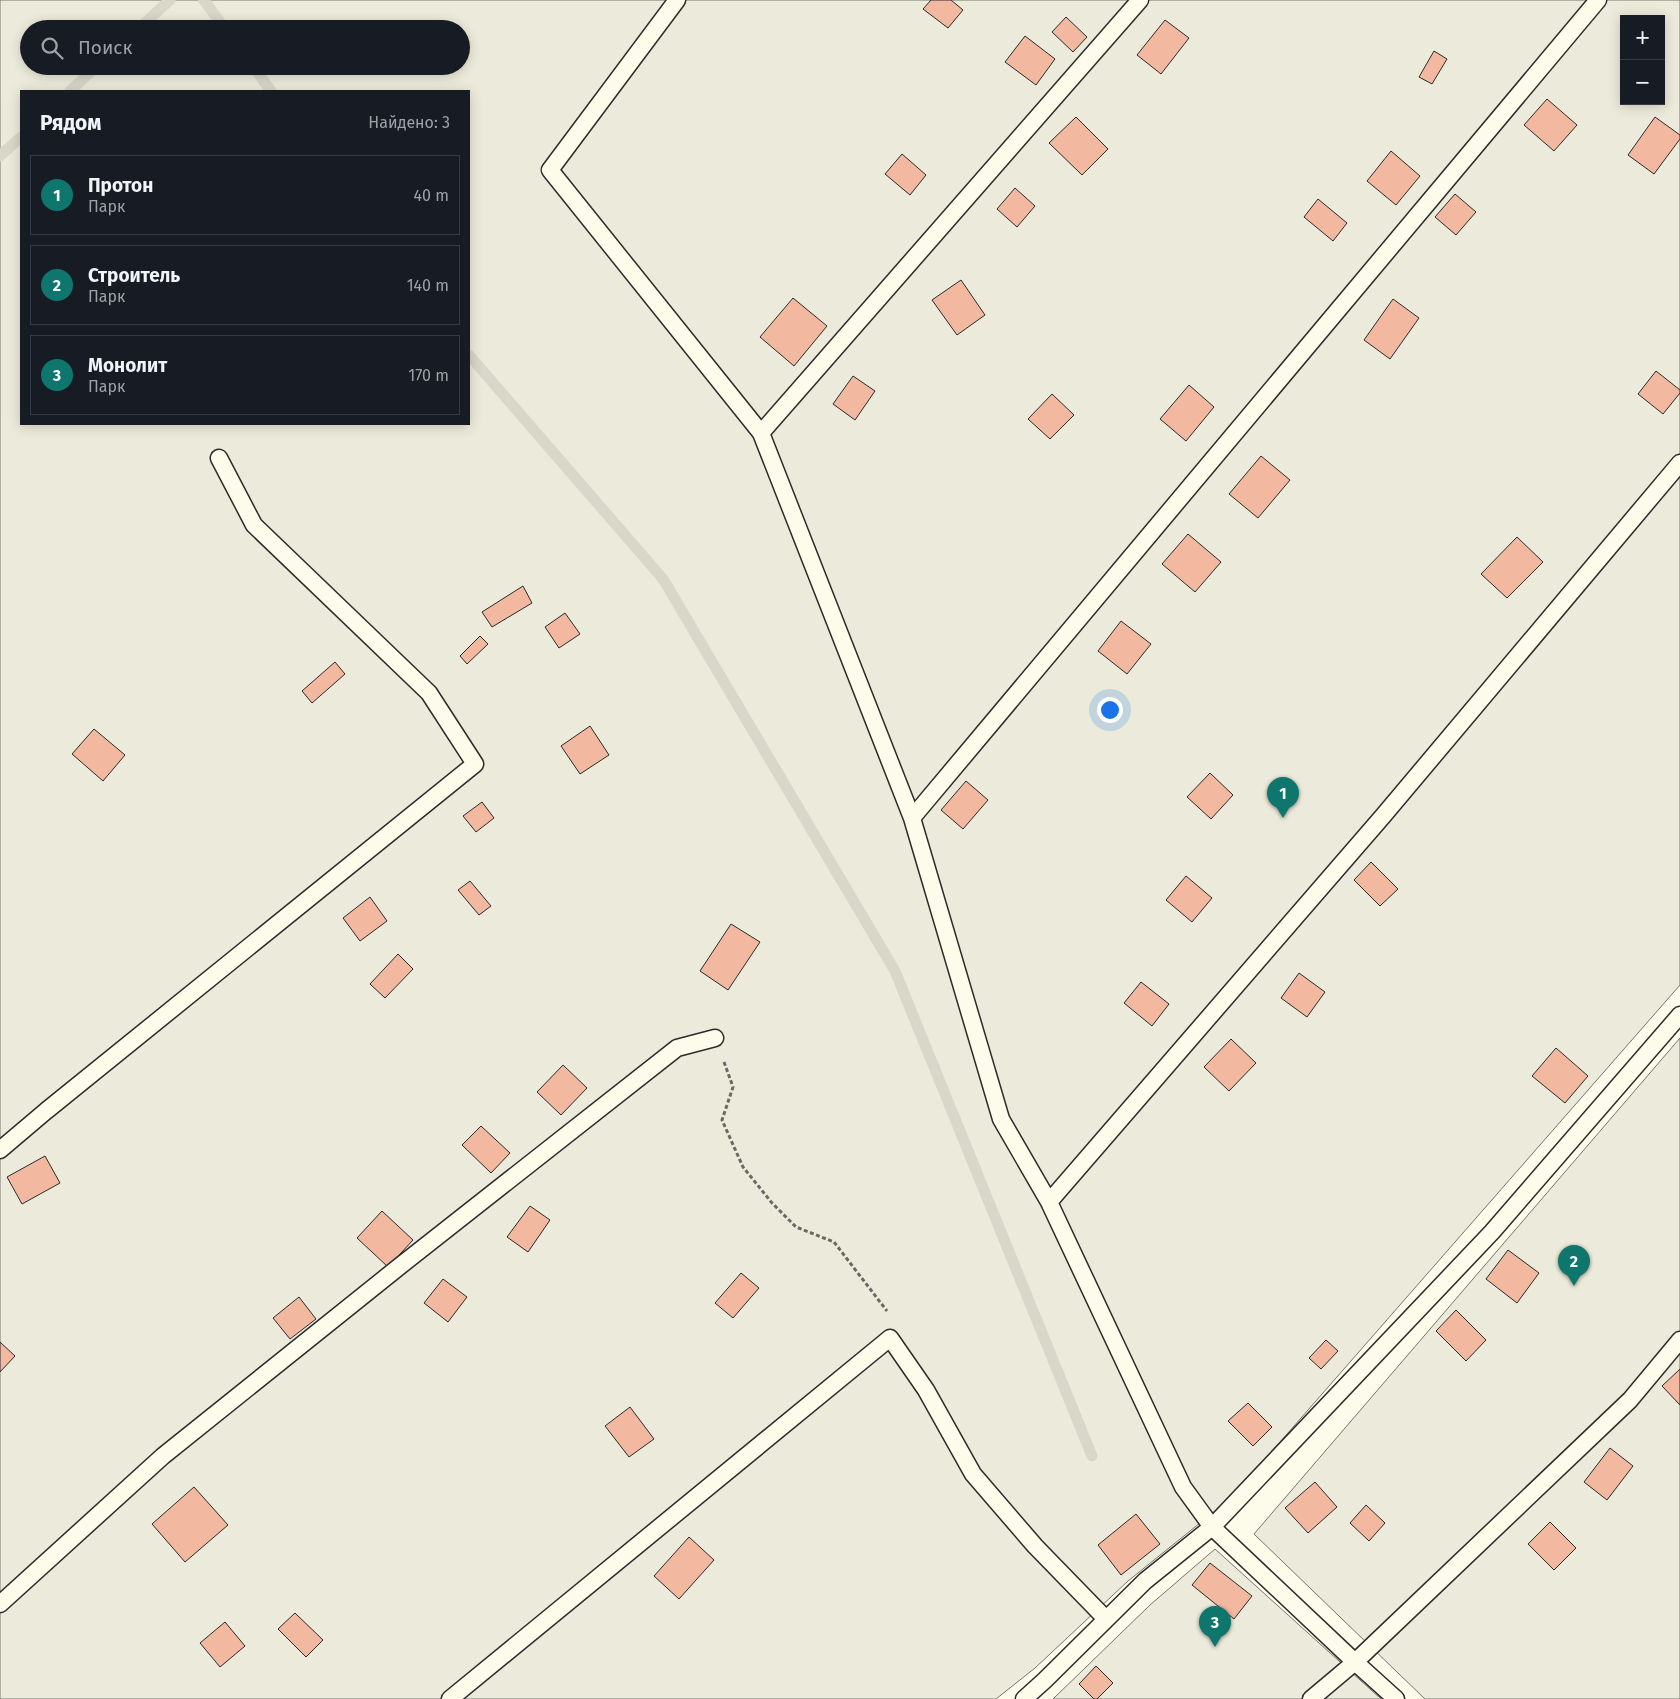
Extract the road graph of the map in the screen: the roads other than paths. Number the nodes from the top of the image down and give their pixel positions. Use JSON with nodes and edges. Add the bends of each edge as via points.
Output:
{"nodes":[{"id":1,"x":678,"y":0,"type":"edge"},
{"id":2,"x":1140,"y":0,"type":"edge"},
{"id":3,"x":1598,"y":0,"type":"edge"},
{"id":4,"x":761,"y":432,"type":"junction"},
{"id":5,"x":219,"y":458,"type":"dead end"},
{"id":6,"x":1680,"y":463,"type":"edge"},
{"id":7,"x":912,"y":818,"type":"junction"},
{"id":8,"x":1680,"y":1015,"type":"edge"},
{"id":9,"x":716,"y":1038,"type":"road end"},
{"id":10,"x":0,"y":1150,"type":"edge"},
{"id":11,"x":1049,"y":1202,"type":"junction"},
{"id":12,"x":1680,"y":1340,"type":"edge"},
{"id":13,"x":1212,"y":1527,"type":"junction"},
{"id":14,"x":0,"y":1604,"type":"edge"},
{"id":15,"x":1106,"y":1618,"type":"junction"},
{"id":16,"x":1355,"y":1662,"type":"junction"},
{"id":17,"x":450,"y":1699,"type":"edge"},
{"id":18,"x":1024,"y":1699,"type":"edge"},
{"id":19,"x":1311,"y":1699,"type":"edge"},
{"id":20,"x":1396,"y":1699,"type":"edge"}],
"edges":[{"from":1,"to":4,"type":"lane","via":[[550,170]]},
{"from":2,"to":4,"type":"lane"},
{"from":3,"to":7,"type":"lane"},
{"from":4,"to":7,"type":"lane"},
{"from":5,"to":10,"type":"lane","via":[[254,525],[429,693],[475,764]]},
{"from":6,"to":11,"type":"lane","via":[[1383,816]]},
{"from":7,"to":11,"type":"lane","via":[[1001,1119]]},
{"from":8,"to":13,"type":"lane","via":[[1492,1232]]},
{"from":9,"to":14,"type":"lane","via":[[677,1048],[430,1242],[163,1456]]},
{"from":11,"to":13,"type":"lane","via":[[1183,1487]]},
{"from":12,"to":16,"type":"lane","via":[[1630,1400]]},
{"from":13,"to":15,"type":"lane","via":[[1145,1581]]},
{"from":13,"to":16,"type":"lane"},
{"from":15,"to":17,"type":"lane","via":[[1035,1546],[973,1474],[926,1390],[890,1338]]},
{"from":15,"to":18,"type":"lane"},
{"from":16,"to":19,"type":"lane"},
{"from":16,"to":20,"type":"lane"}]}
